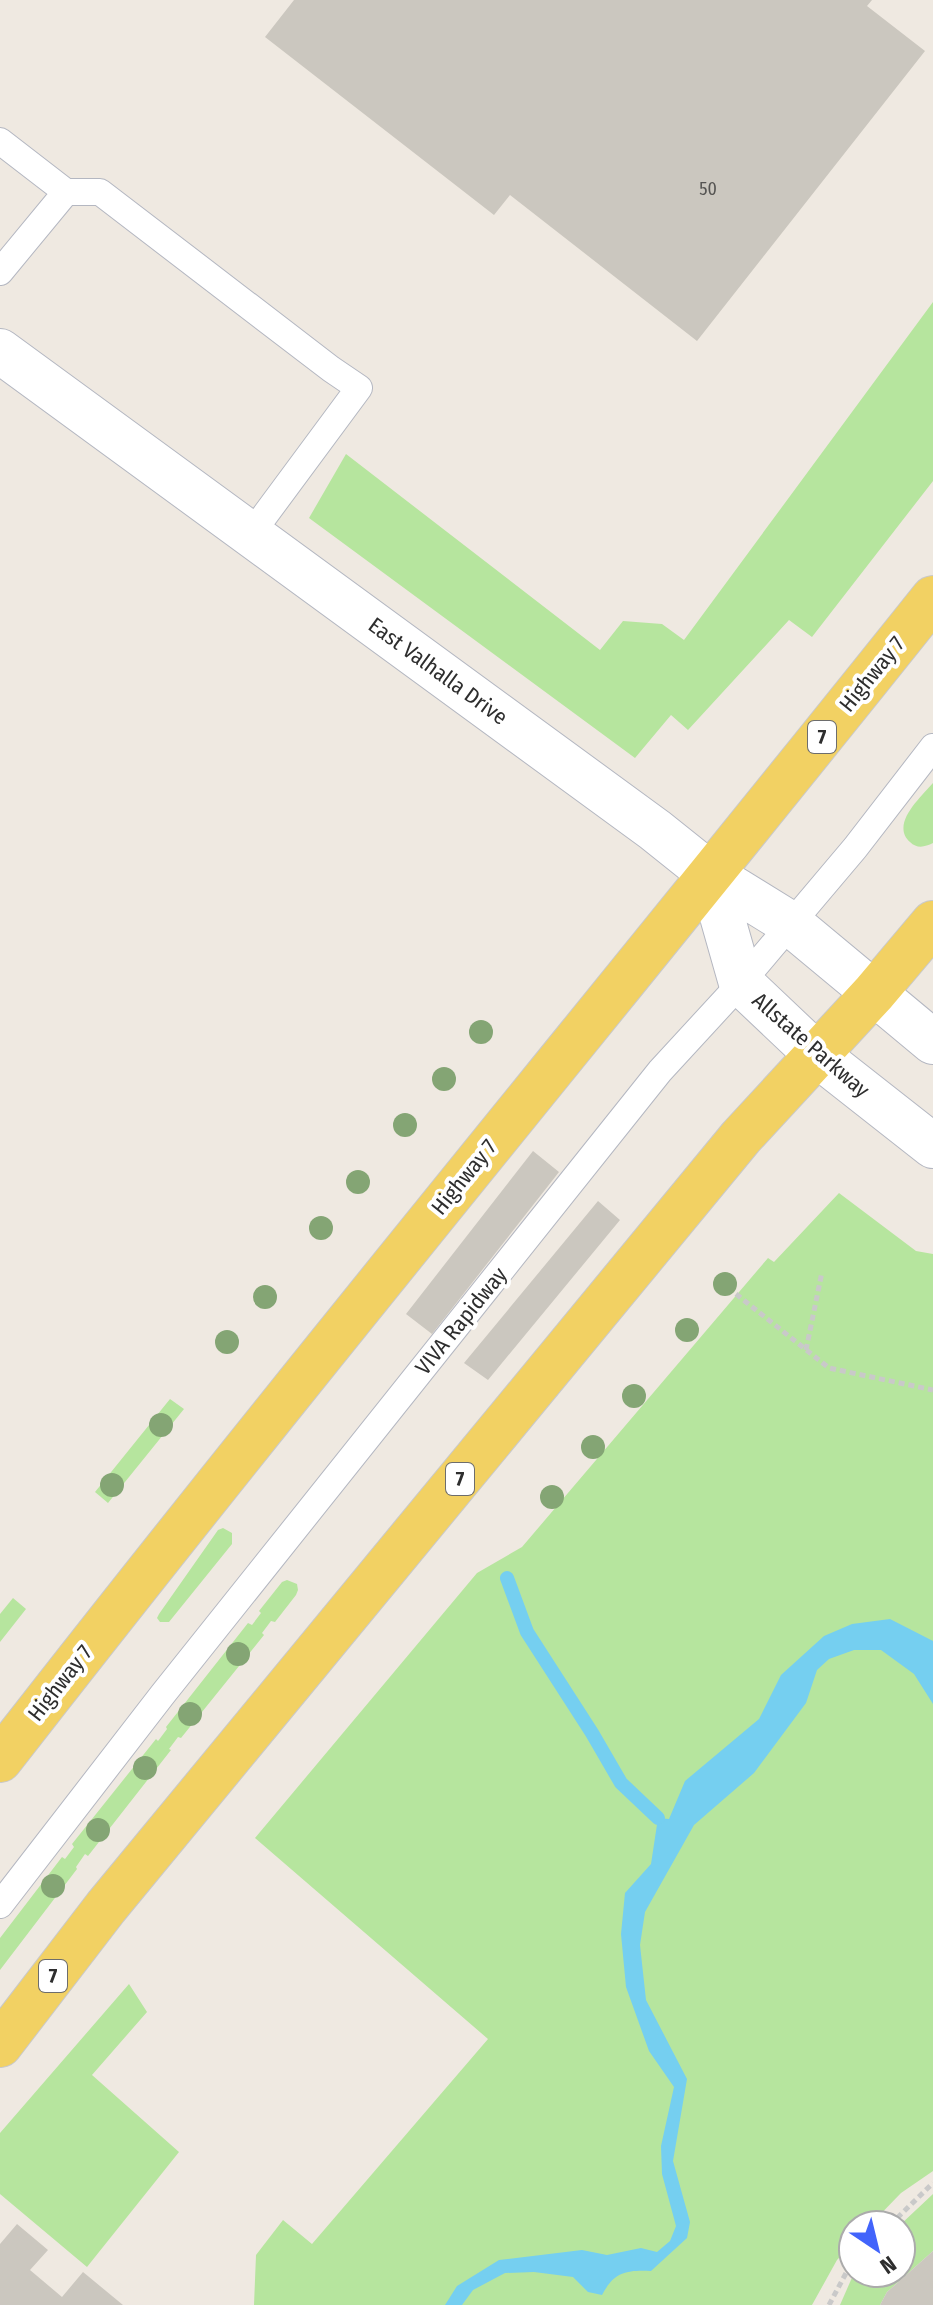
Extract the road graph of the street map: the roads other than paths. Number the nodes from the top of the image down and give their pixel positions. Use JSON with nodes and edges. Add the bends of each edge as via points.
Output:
{"nodes":[{"id":1,"x":0,"y":141,"type":"edge"},
{"id":2,"x":66,"y":192,"type":"junction"},
{"id":3,"x":0,"y":272,"type":"edge"},
{"id":4,"x":0,"y":351,"type":"edge"},
{"id":5,"x":251,"y":534,"type":"junction"},
{"id":6,"x":933,"y":598,"type":"edge"},
{"id":7,"x":933,"y":747,"type":"edge"},
{"id":8,"x":710,"y":874,"type":"junction"},
{"id":9,"x":933,"y":923,"type":"edge"},
{"id":10,"x":791,"y":924,"type":"junction"},
{"id":11,"x":741,"y":983,"type":"junction"},
{"id":12,"x":874,"y":993,"type":"junction"},
{"id":13,"x":933,"y":1042,"type":"edge"},
{"id":14,"x":816,"y":1054,"type":"junction"},
{"id":15,"x":933,"y":1146,"type":"edge"},
{"id":16,"x":0,"y":1760,"type":"edge"},
{"id":17,"x":0,"y":1905,"type":"edge"},
{"id":18,"x":0,"y":2045,"type":"edge"}],
"edges":[{"from":1,"to":2,"type":"lane"},
{"from":2,"to":3,"type":"lane"},
{"from":2,"to":5,"type":"lane","via":[[100,192],[359,388]]},
{"from":4,"to":5,"type":"street","name":"East Valhalla Drive"},
{"from":5,"to":8,"type":"street","name":"East Valhalla Drive"},
{"from":6,"to":8,"type":"main road","name":"Highway 7","number":"7"},
{"from":7,"to":10,"type":"lane","name":"VIVA Rapidway"},
{"from":8,"to":10,"type":"street","name":"East Valhalla Drive"},
{"from":8,"to":11,"type":"street","name":"Allstate Parkway"},
{"from":8,"to":16,"type":"main road","name":"Highway 7","number":"7"},
{"from":9,"to":12,"type":"main road","number":"7"},
{"from":10,"to":11,"type":"lane","name":"VIVA Rapidway"},
{"from":10,"to":12,"type":"street","name":"East Valhalla Drive"},
{"from":11,"to":14,"type":"street","name":"Allstate Parkway"},
{"from":11,"to":17,"type":"lane","name":"VIVA Rapidway","via":[[660,1071]]},
{"from":12,"to":13,"type":"street"},
{"from":12,"to":14,"type":"main road","number":"7"},
{"from":14,"to":15,"type":"street","name":"Allstate Parkway"},
{"from":14,"to":18,"type":"main road","number":"7","via":[[106,1907]]}]}
